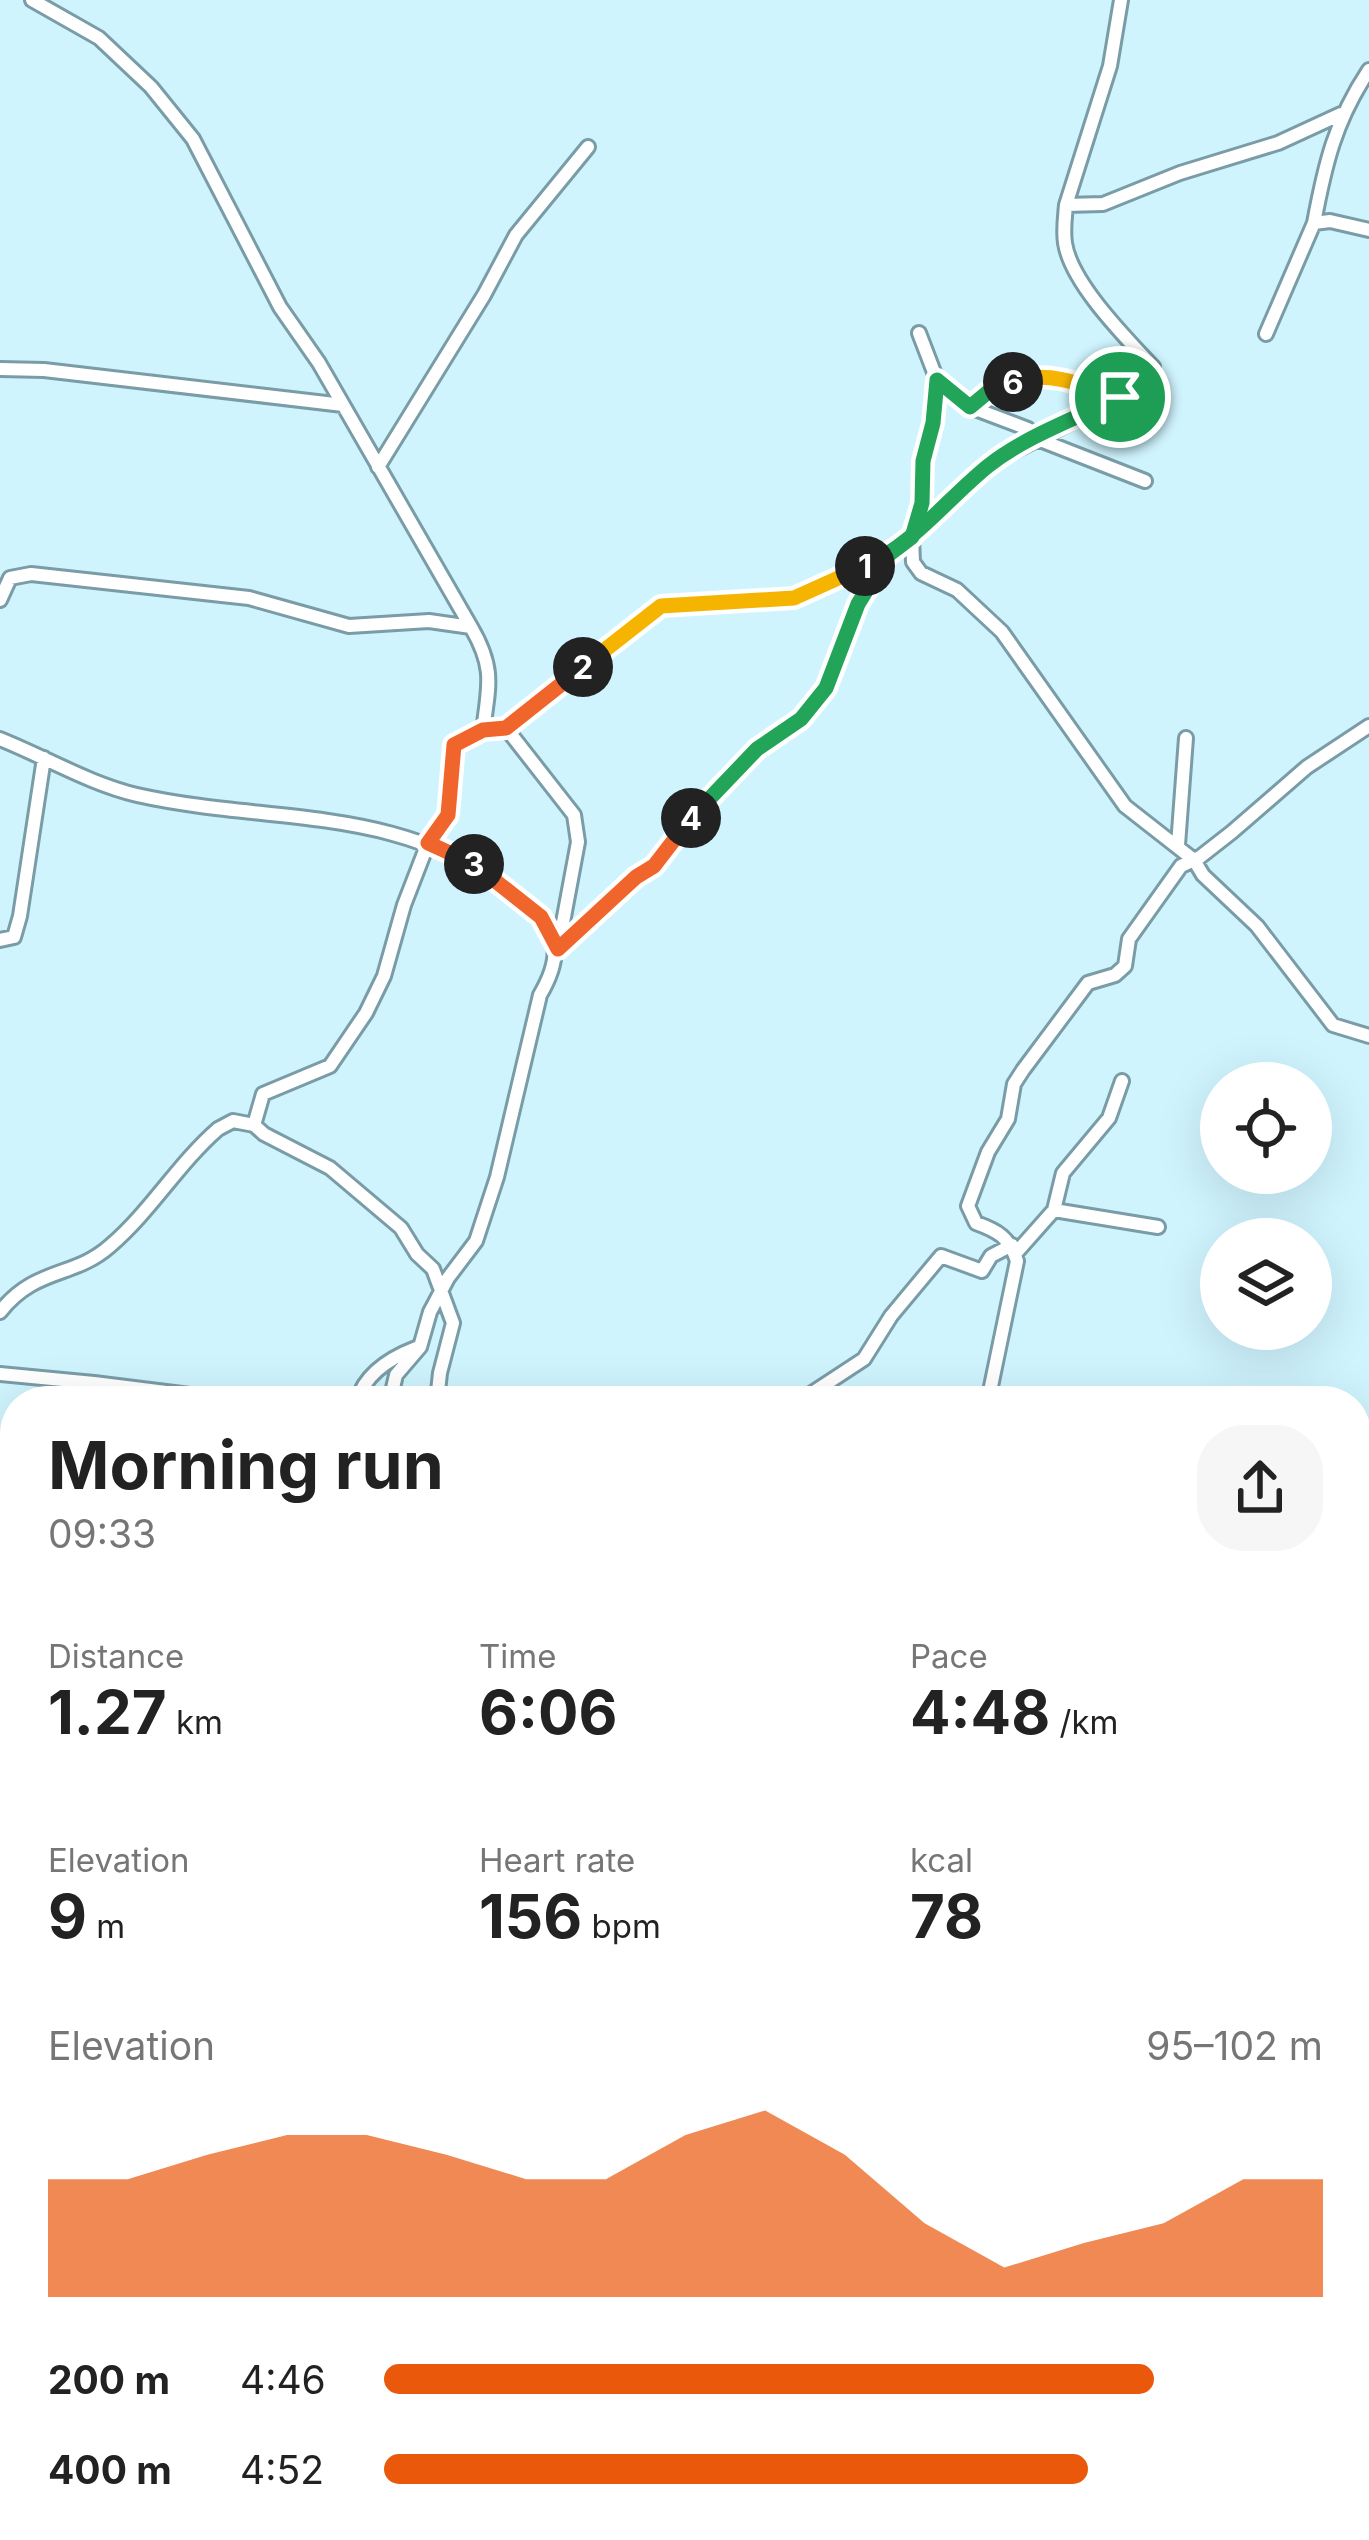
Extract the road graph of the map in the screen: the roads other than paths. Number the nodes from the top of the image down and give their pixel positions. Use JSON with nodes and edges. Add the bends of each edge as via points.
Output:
{"nodes":[{"id":1,"x":32,"y":0,"type":"edge"},
{"id":2,"x":1121,"y":0,"type":"edge"},
{"id":3,"x":1369,"y":70,"type":"edge"},
{"id":4,"x":1341,"y":114,"type":"junction"},
{"id":5,"x":588,"y":147,"type":"dead end"},
{"id":6,"x":1066,"y":205,"type":"junction"},
{"id":7,"x":1314,"y":223,"type":"junction"},
{"id":8,"x":1369,"y":230,"type":"edge"},
{"id":9,"x":919,"y":333,"type":"dead end"},
{"id":10,"x":1266,"y":334,"type":"dead end"},
{"id":11,"x":0,"y":369,"type":"edge"},
{"id":12,"x":937,"y":380,"type":"junction"},
{"id":13,"x":1120,"y":397,"type":"junction"},
{"id":14,"x":343,"y":405,"type":"junction"},
{"id":15,"x":970,"y":407,"type":"junction"},
{"id":16,"x":1035,"y":438,"type":"junction"},
{"id":17,"x":378,"y":467,"type":"junction"},
{"id":18,"x":1145,"y":481,"type":"dead end"},
{"id":19,"x":912,"y":537,"type":"junction"},
{"id":20,"x":887,"y":556,"type":"junction"},
{"id":21,"x":0,"y":601,"type":"edge"},
{"id":22,"x":471,"y":627,"type":"junction"},
{"id":23,"x":1369,"y":726,"type":"edge"},
{"id":24,"x":506,"y":728,"type":"junction"},
{"id":25,"x":483,"y":730,"type":"junction"},
{"id":26,"x":1186,"y":738,"type":"dead end"},
{"id":27,"x":0,"y":739,"type":"edge"},
{"id":28,"x":44,"y":758,"type":"junction"},
{"id":29,"x":428,"y":843,"type":"junction"},
{"id":30,"x":1178,"y":845,"type":"junction"},
{"id":31,"x":1194,"y":860,"type":"junction"},
{"id":32,"x":0,"y":940,"type":"edge"},
{"id":33,"x":558,"y":949,"type":"junction"},
{"id":34,"x":1369,"y":1036,"type":"edge"},
{"id":35,"x":1122,"y":1081,"type":"dead end"},
{"id":36,"x":254,"y":1124,"type":"junction"},
{"id":37,"x":1054,"y":1210,"type":"junction"},
{"id":38,"x":1158,"y":1227,"type":"dead end"},
{"id":39,"x":1013,"y":1250,"type":"junction"},
{"id":40,"x":441,"y":1291,"type":"junction"},
{"id":41,"x":0,"y":1312,"type":"edge"},
{"id":42,"x":420,"y":1347,"type":"junction"},
{"id":43,"x":0,"y":1374,"type":"edge"},
{"id":44,"x":94,"y":1383,"type":"junction"},
{"id":45,"x":94,"y":1386,"type":"edge"},
{"id":46,"x":118,"y":1386,"type":"edge"},
{"id":47,"x":361,"y":1386,"type":"edge"},
{"id":48,"x":394,"y":1386,"type":"edge"},
{"id":49,"x":439,"y":1386,"type":"edge"},
{"id":50,"x":823,"y":1386,"type":"edge"},
{"id":51,"x":990,"y":1386,"type":"edge"}],
"edges":[{"from":1,"to":14,"type":"street","via":[[99,38],[193,139],[280,307]]},
{"from":2,"to":6,"type":"street","via":[[1099,109]]},
{"from":3,"to":4,"type":"street"},
{"from":4,"to":6,"type":"street","via":[[1103,204]]},
{"from":4,"to":7,"type":"street"},
{"from":5,"to":17,"type":"street","via":[[516,236]]},
{"from":6,"to":13,"type":"street","via":[[1065,247],[1076,274],[1153,368]]},
{"from":7,"to":8,"type":"street"},
{"from":7,"to":10,"type":"street"},
{"from":9,"to":12,"type":"street"},
{"from":11,"to":14,"type":"street"},
{"from":12,"to":15,"type":"street"},
{"from":12,"to":19,"type":"street"},
{"from":13,"to":15,"type":"street","via":[[1029,376]]},
{"from":13,"to":16,"type":"street"},
{"from":14,"to":17,"type":"street"},
{"from":15,"to":16,"type":"street"},
{"from":16,"to":18,"type":"street"},
{"from":16,"to":19,"type":"street","via":[[992,463]]},
{"from":17,"to":22,"type":"street"},
{"from":19,"to":20,"type":"street"},
{"from":19,"to":30,"type":"street","via":[[921,573],[957,590],[1002,632],[1103,780]]},
{"from":20,"to":24,"type":"street","via":[[794,598],[661,606]]},
{"from":20,"to":33,"type":"street","via":[[858,604],[826,688],[801,719],[757,749],[654,866]]},
{"from":21,"to":22,"type":"street","via":[[10,578],[31,574],[249,598],[350,626]]},
{"from":22,"to":25,"type":"street","via":[[488,655]]},
{"from":23,"to":31,"type":"street"},
{"from":24,"to":25,"type":"street"},
{"from":24,"to":33,"type":"street","via":[[574,814],[578,842]]},
{"from":25,"to":29,"type":"street","via":[[454,745],[448,815]]},
{"from":26,"to":30,"type":"street"},
{"from":27,"to":28,"type":"street"},
{"from":28,"to":29,"type":"street","via":[[135,794]]},
{"from":28,"to":32,"type":"street","via":[[20,916],[14,938]]},
{"from":29,"to":33,"type":"street","via":[[480,867],[520,899]]},
{"from":29,"to":36,"type":"street","via":[[366,1013],[330,1066],[263,1094]]},
{"from":30,"to":31,"type":"street"},
{"from":31,"to":34,"type":"street","via":[[1333,1025]]},
{"from":31,"to":39,"type":"street","via":[[1171,876],[1139,922],[1125,966],[1088,983],[1014,1084],[1008,1119],[968,1206],[976,1223],[1000,1232]]},
{"from":33,"to":40,"type":"street","via":[[476,1241]]},
{"from":35,"to":37,"type":"street","via":[[1109,1118],[1064,1173]]},
{"from":36,"to":40,"type":"street","via":[[330,1168],[387,1215],[433,1269]]},
{"from":36,"to":41,"type":"street","via":[[233,1120],[218,1129],[108,1249],[24,1286]]},
{"from":37,"to":38,"type":"street"},
{"from":37,"to":39,"type":"street"},
{"from":39,"to":50,"type":"street","via":[[991,1256],[982,1271],[941,1256],[864,1359]]},
{"from":39,"to":51,"type":"street"},
{"from":40,"to":42,"type":"street"},
{"from":40,"to":49,"type":"street","via":[[453,1323]]},
{"from":42,"to":47,"type":"street"},
{"from":42,"to":48,"type":"street"},
{"from":43,"to":44,"type":"street"},
{"from":44,"to":45,"type":"street"},
{"from":44,"to":46,"type":"street"}]}
